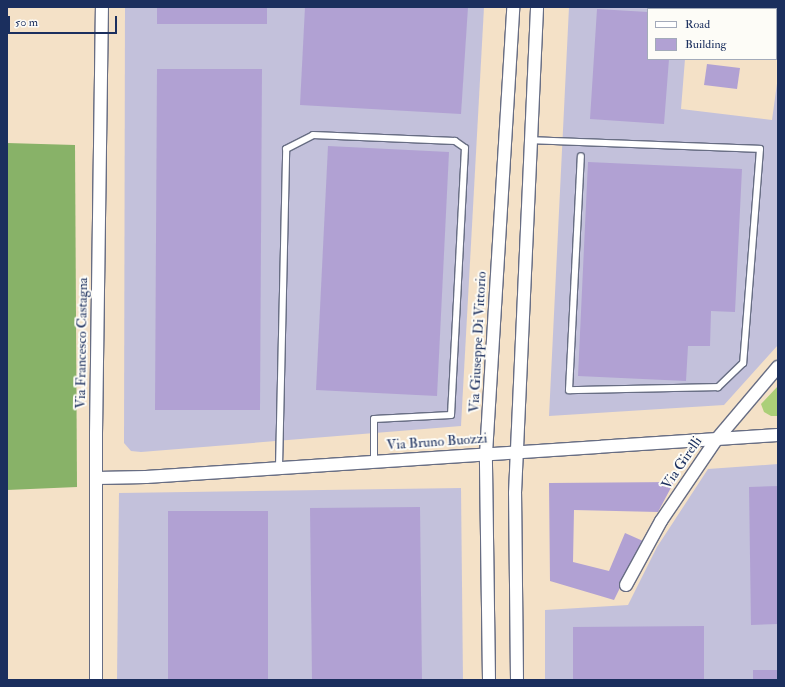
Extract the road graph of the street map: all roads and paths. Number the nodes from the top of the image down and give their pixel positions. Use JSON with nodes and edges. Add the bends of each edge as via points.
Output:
{"nodes":[{"id":1,"x":102,"y":7,"type":"edge"},
{"id":2,"x":513,"y":7,"type":"edge"},
{"id":3,"x":536,"y":7,"type":"edge"},
{"id":4,"x":530,"y":140,"type":"junction"},
{"id":5,"x":581,"y":156,"type":"dead end"},
{"id":6,"x":778,"y":367,"type":"edge"},
{"id":7,"x":778,"y":435,"type":"edge"},
{"id":8,"x":716,"y":440,"type":"junction"},
{"id":9,"x":517,"y":452,"type":"junction"},
{"id":10,"x":486,"y":454,"type":"junction"},
{"id":11,"x":374,"y":461,"type":"junction"},
{"id":12,"x":279,"y":467,"type":"junction"},
{"id":13,"x":97,"y":478,"type":"junction"},
{"id":14,"x":626,"y":585,"type":"dead end"},
{"id":15,"x":96,"y":680,"type":"edge"},
{"id":16,"x":489,"y":680,"type":"edge"},
{"id":17,"x":517,"y":680,"type":"edge"}],
"edges":[{"from":1,"to":13,"type":"street","name":"Via Francesco Castagna"},
{"from":2,"to":10,"type":"street","name":"Via Giuseppe Di Vittorio"},
{"from":3,"to":4,"type":"street"},
{"from":4,"to":5,"type":"lane","via":[[760,150],[743,363],[718,387],[569,390]]},
{"from":4,"to":9,"type":"street"},
{"from":6,"to":8,"type":"street","name":"Via Girelli"},
{"from":7,"to":8,"type":"street","name":"Via Bruno Buozzi"},
{"from":8,"to":9,"type":"street","name":"Via Bruno Buozzi"},
{"from":8,"to":14,"type":"street","name":"Via Girelli","via":[[661,521]]},
{"from":9,"to":10,"type":"street","name":"Via Bruno Buozzi"},
{"from":9,"to":17,"type":"street"},
{"from":10,"to":11,"type":"street","name":"Via Bruno Buozzi"},
{"from":10,"to":16,"type":"street","name":"Via Giuseppe Di Vittorio"},
{"from":11,"to":12,"type":"street","name":"Via Bruno Buozzi"},
{"from":11,"to":12,"type":"lane","via":[[374,419],[451,415],[464,148],[455,141],[313,135],[286,149]]},
{"from":12,"to":13,"type":"street","name":"Via Bruno Buozzi"},
{"from":13,"to":15,"type":"street","name":"Via Francesco Castagna"}]}
